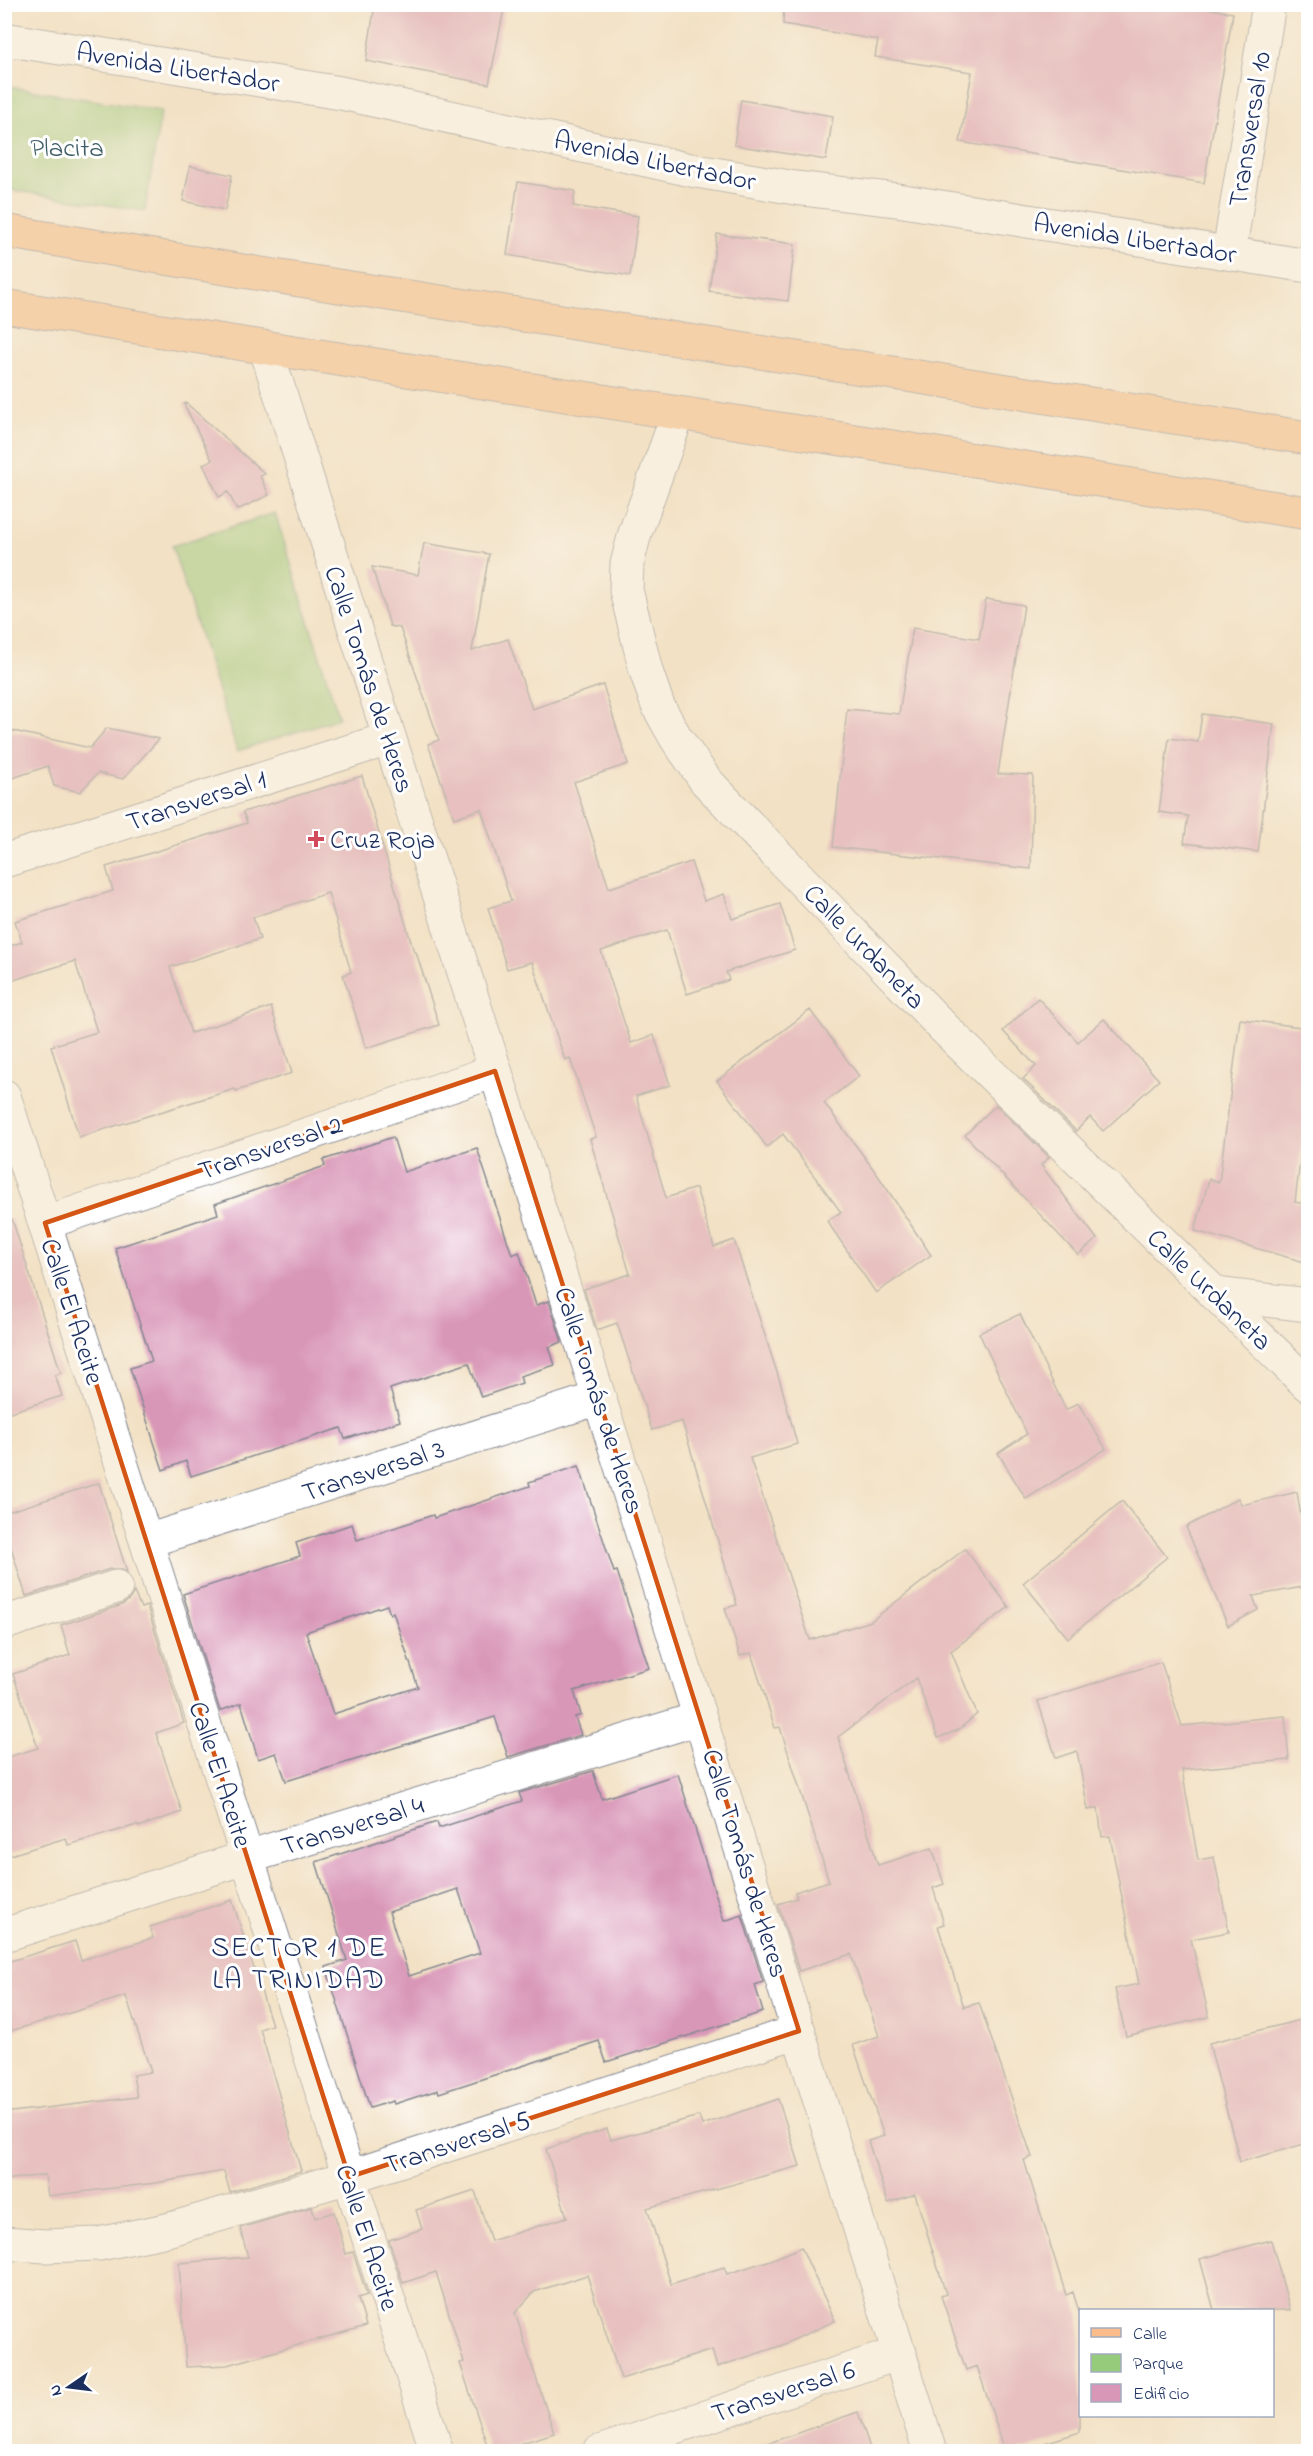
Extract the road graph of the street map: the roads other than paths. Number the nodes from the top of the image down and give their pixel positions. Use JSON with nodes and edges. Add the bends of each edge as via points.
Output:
{"nodes":[{"id":1,"x":1269,"y":4,"type":"edge"},
{"id":2,"x":4,"y":39,"type":"edge"},
{"id":3,"x":4,"y":231,"type":"edge"},
{"id":4,"x":1229,"y":253,"type":"junction"},
{"id":5,"x":1308,"y":266,"type":"edge"},
{"id":6,"x":4,"y":306,"type":"edge"},
{"id":7,"x":266,"y":349,"type":"junction"},
{"id":8,"x":678,"y":414,"type":"junction"},
{"id":9,"x":1308,"y":438,"type":"edge"},
{"id":10,"x":1308,"y":513,"type":"edge"},
{"id":11,"x":388,"y":739,"type":"junction"},
{"id":12,"x":4,"y":861,"type":"edge"},
{"id":13,"x":495,"y":1071,"type":"junction"},
{"id":14,"x":4,"y":1096,"type":"edge"},
{"id":15,"x":45,"y":1223,"type":"junction"},
{"id":16,"x":1215,"y":1294,"type":"junction"},
{"id":17,"x":1308,"y":1305,"type":"edge"},
{"id":18,"x":1308,"y":1385,"type":"edge"},
{"id":19,"x":599,"y":1398,"type":"junction"},
{"id":20,"x":147,"y":1541,"type":"junction"},
{"id":21,"x":116,"y":1587,"type":"dead end"},
{"id":22,"x":7,"y":1613,"type":"edge"},
{"id":23,"x":700,"y":1718,"type":"junction"},
{"id":24,"x":248,"y":1857,"type":"junction"},
{"id":25,"x":4,"y":1935,"type":"edge"},
{"id":26,"x":799,"y":2031,"type":"junction"},
{"id":27,"x":349,"y":2177,"type":"junction"},
{"id":28,"x":4,"y":2243,"type":"edge"},
{"id":29,"x":900,"y":2353,"type":"junction"},
{"id":30,"x":437,"y":2451,"type":"edge"},
{"id":31,"x":599,"y":2451,"type":"edge"},
{"id":32,"x":930,"y":2451,"type":"edge"}],
"edges":[{"from":1,"to":4,"type":"street","name":"Transversal 10"},
{"from":2,"to":4,"type":"street","name":"Avenida Libertador","via":[[341,93],[691,170]]},
{"from":3,"to":9,"type":"main road"},
{"from":4,"to":5,"type":"street","name":"Avenida Libertador"},
{"from":6,"to":7,"type":"main road"},
{"from":7,"to":8,"type":"main road"},
{"from":7,"to":11,"type":"street","name":"Calle Tomás de Heres"},
{"from":8,"to":10,"type":"main road"},
{"from":8,"to":16,"type":"street","name":"Calle Urdaneta","via":[[635,533],[626,581],[646,670],[658,706],[676,738],[706,781],[936,1019]]},
{"from":11,"to":12,"type":"street","name":"Transversal 1"},
{"from":11,"to":13,"type":"street","name":"Calle Tomás de Heres"},
{"from":13,"to":15,"type":"street","name":"Transversal 2"},
{"from":13,"to":19,"type":"street","name":"Calle Tomás de Heres"},
{"from":14,"to":15,"type":"street","name":"Calle El Aceite"},
{"from":15,"to":20,"type":"street","name":"Calle El Aceite"},
{"from":16,"to":17,"type":"street"},
{"from":16,"to":18,"type":"street","name":"Calle Urdaneta"},
{"from":19,"to":20,"type":"street","name":"Transversal 3"},
{"from":19,"to":23,"type":"street","name":"Calle Tomás de Heres"},
{"from":20,"to":24,"type":"street","name":"Calle El Aceite"},
{"from":21,"to":22,"type":"street"},
{"from":23,"to":24,"type":"street","name":"Transversal 4"},
{"from":23,"to":26,"type":"street","name":"Calle Tomás de Heres"},
{"from":24,"to":25,"type":"street","name":"Transversal 4"},
{"from":24,"to":27,"type":"street","name":"Calle El Aceite"},
{"from":26,"to":27,"type":"street","name":"Transversal 5"},
{"from":26,"to":29,"type":"street","name":"Calle Tomás de Heres"},
{"from":27,"to":28,"type":"street","name":"Transversal 5","via":[[167,2230],[99,2244]]},
{"from":27,"to":30,"type":"street","name":"Calle El Aceite"},
{"from":29,"to":31,"type":"street","name":"Transversal 6"},
{"from":29,"to":32,"type":"street","name":"Calle Tomás de Heres"}]}
